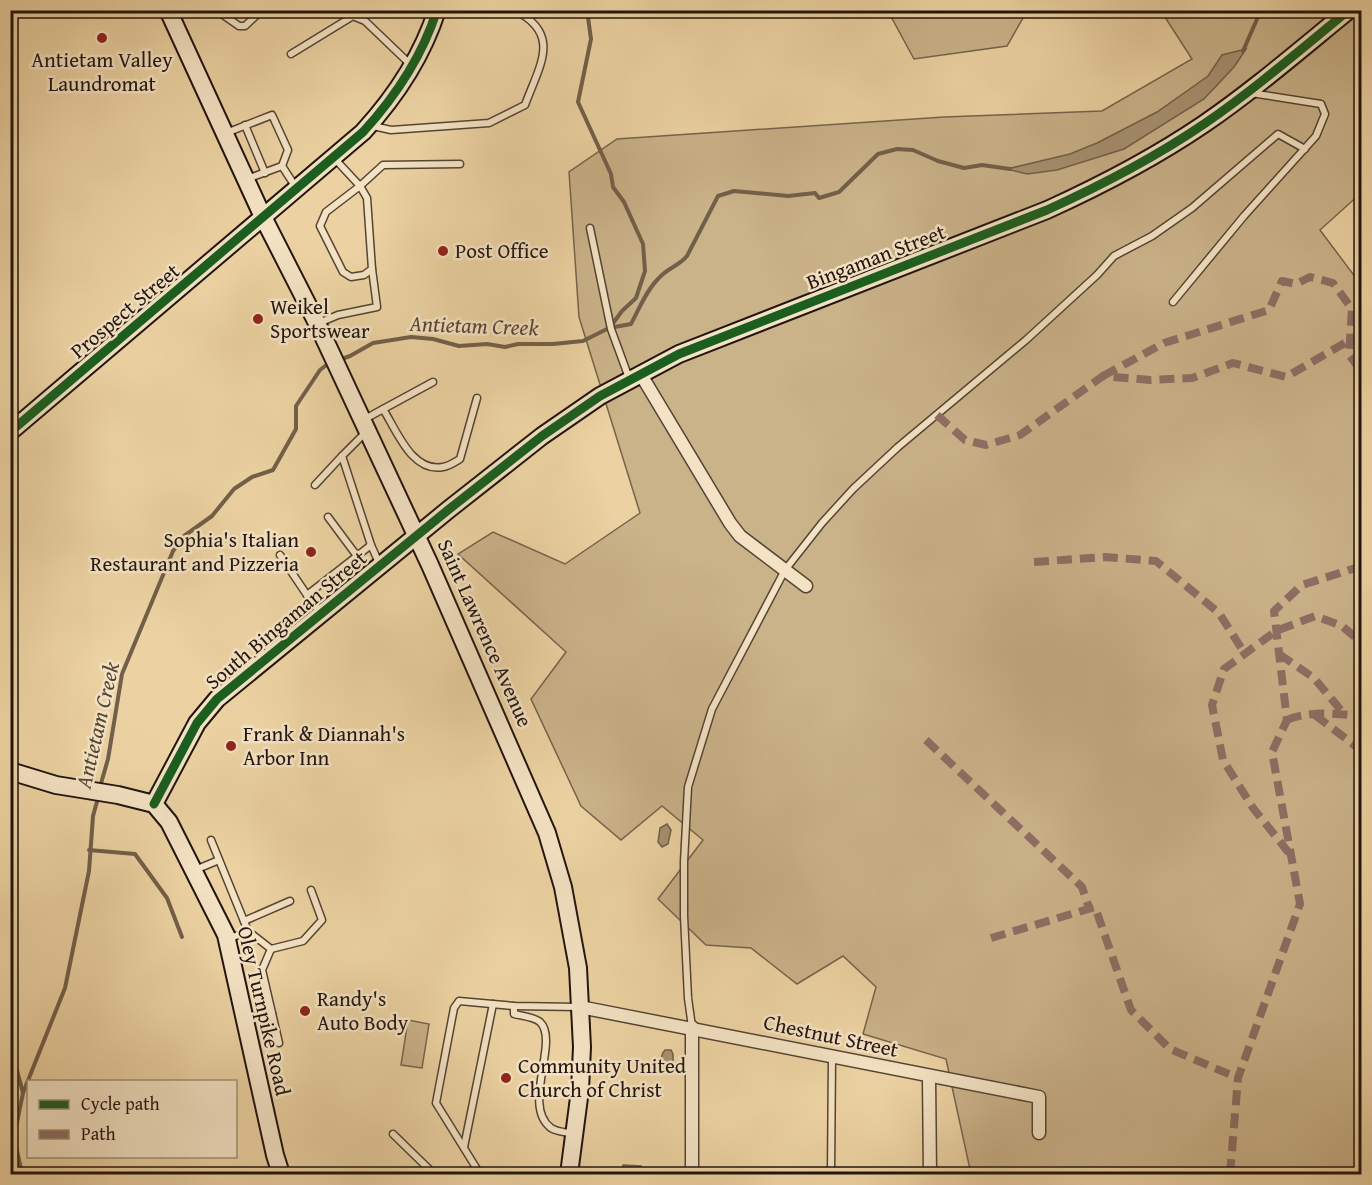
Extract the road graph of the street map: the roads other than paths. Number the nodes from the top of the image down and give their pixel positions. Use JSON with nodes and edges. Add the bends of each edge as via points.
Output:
{"nodes":[{"id":1,"x":168,"y":10,"type":"edge"},
{"id":2,"x":216,"y":10,"type":"edge"},
{"id":3,"x":262,"y":10,"type":"edge"},
{"id":4,"x":437,"y":10,"type":"edge"},
{"id":5,"x":514,"y":10,"type":"edge"},
{"id":6,"x":1349,"y":10,"type":"edge"},
{"id":7,"x":291,"y":54,"type":"dead end"},
{"id":8,"x":413,"y":66,"type":"junction"},
{"id":9,"x":1248,"y":92,"type":"junction"},
{"id":10,"x":245,"y":125,"type":"junction"},
{"id":11,"x":370,"y":125,"type":"junction"},
{"id":12,"x":225,"y":133,"type":"junction"},
{"id":13,"x":1305,"y":149,"type":"junction"},
{"id":14,"x":334,"y":157,"type":"junction"},
{"id":15,"x":460,"y":164,"type":"dead end"},
{"id":16,"x":282,"y":166,"type":"junction"},
{"id":17,"x":265,"y":172,"type":"junction"},
{"id":18,"x":246,"y":180,"type":"junction"},
{"id":19,"x":360,"y":186,"type":"junction"},
{"id":20,"x":297,"y":189,"type":"junction"},
{"id":21,"x":263,"y":217,"type":"junction"},
{"id":22,"x":590,"y":228,"type":"dead end"},
{"id":23,"x":372,"y":269,"type":"junction"},
{"id":24,"x":1173,"y":303,"type":"dead end"},
{"id":25,"x":317,"y":323,"type":"junction"},
{"id":26,"x":635,"y":376,"type":"junction"},
{"id":27,"x":433,"y":382,"type":"dead end"},
{"id":28,"x":477,"y":398,"type":"dead end"},
{"id":29,"x":383,"y":409,"type":"junction"},
{"id":30,"x":365,"y":425,"type":"junction"},
{"id":31,"x":10,"y":432,"type":"edge"},
{"id":32,"x":342,"y":456,"type":"junction"},
{"id":33,"x":315,"y":485,"type":"dead end"},
{"id":34,"x":328,"y":517,"type":"dead end"},
{"id":35,"x":417,"y":537,"type":"junction"},
{"id":36,"x":371,"y":545,"type":"junction"},
{"id":37,"x":279,"y":555,"type":"dead end"},
{"id":38,"x":357,"y":556,"type":"junction"},
{"id":39,"x":380,"y":565,"type":"junction"},
{"id":40,"x":785,"y":570,"type":"junction"},
{"id":41,"x":806,"y":586,"type":"dead end"},
{"id":42,"x":307,"y":595,"type":"junction"},
{"id":43,"x":321,"y":613,"type":"junction"},
{"id":44,"x":10,"y":771,"type":"edge"},
{"id":45,"x":154,"y":804,"type":"junction"},
{"id":46,"x":211,"y":840,"type":"dead end"},
{"id":47,"x":219,"y":860,"type":"junction"},
{"id":48,"x":194,"y":871,"type":"junction"},
{"id":49,"x":311,"y":890,"type":"dead end"},
{"id":50,"x":290,"y":901,"type":"dead end"},
{"id":51,"x":244,"y":921,"type":"junction"},
{"id":52,"x":248,"y":931,"type":"junction"},
{"id":53,"x":227,"y":939,"type":"junction"},
{"id":54,"x":271,"y":949,"type":"junction"},
{"id":55,"x":493,"y":1004,"type":"junction"},
{"id":56,"x":514,"y":1006,"type":"junction"},
{"id":57,"x":580,"y":1007,"type":"junction"},
{"id":58,"x":272,"y":1013,"type":"junction"},
{"id":59,"x":244,"y":1019,"type":"junction"},
{"id":60,"x":692,"y":1027,"type":"junction"},
{"id":61,"x":279,"y":1043,"type":"dead end"},
{"id":62,"x":832,"y":1056,"type":"junction"},
{"id":63,"x":929,"y":1077,"type":"junction"},
{"id":64,"x":1039,"y":1133,"type":"dead end"},
{"id":65,"x":393,"y":1134,"type":"dead end"},
{"id":66,"x":576,"y":1134,"type":"junction"},
{"id":67,"x":464,"y":1148,"type":"junction"},
{"id":68,"x":281,"y":1174,"type":"edge"},
{"id":69,"x":434,"y":1174,"type":"edge"},
{"id":70,"x":480,"y":1174,"type":"edge"},
{"id":71,"x":568,"y":1174,"type":"edge"},
{"id":72,"x":692,"y":1174,"type":"edge"},
{"id":73,"x":831,"y":1174,"type":"edge"},
{"id":74,"x":930,"y":1174,"type":"edge"}],
"edges":[{"from":1,"to":12,"type":"street","name":"Saint Lawrence Avenue"},
{"from":2,"to":3,"type":"lane","via":[[239,26],[245,26]]},
{"from":4,"to":8,"type":"street","name":"Prospect Street"},
{"from":5,"to":11,"type":"lane","via":[[542,34],[544,53],[525,105],[489,123],[391,130]]},
{"from":6,"to":9,"type":"street","name":"Bingaman Street"},
{"from":7,"to":8,"type":"lane","via":[[353,16],[365,21]]},
{"from":8,"to":11,"type":"street","name":"Prospect Street"},
{"from":9,"to":13,"type":"lane","via":[[1321,104],[1325,114],[1316,136]]},
{"from":9,"to":26,"type":"street","name":"Bingaman Street","via":[[1155,155],[1089,191],[714,339]]},
{"from":10,"to":12,"type":"lane"},
{"from":10,"to":16,"type":"lane","via":[[272,115],[288,150]]},
{"from":10,"to":17,"type":"lane"},
{"from":11,"to":14,"type":"street","name":"Prospect Street"},
{"from":12,"to":18,"type":"street","name":"Saint Lawrence Avenue"},
{"from":13,"to":24,"type":"lane"},
{"from":13,"to":40,"type":"lane","via":[[1278,134],[1192,208],[1114,256],[1026,340],[853,489]]},
{"from":14,"to":19,"type":"lane"},
{"from":14,"to":20,"type":"street","name":"Prospect Street"},
{"from":15,"to":19,"type":"lane","via":[[383,165]]},
{"from":16,"to":17,"type":"lane"},
{"from":16,"to":20,"type":"lane"},
{"from":17,"to":18,"type":"lane"},
{"from":18,"to":21,"type":"street","name":"Saint Lawrence Avenue"},
{"from":19,"to":23,"type":"lane","via":[[368,198]]},
{"from":19,"to":23,"type":"lane","via":[[326,212],[320,226],[343,272],[351,277]]},
{"from":20,"to":21,"type":"street","name":"Prospect Street"},
{"from":21,"to":25,"type":"street","name":"Saint Lawrence Avenue"},
{"from":21,"to":31,"type":"street","name":"Prospect Street"},
{"from":22,"to":26,"type":"lane","via":[[611,329]]},
{"from":23,"to":25,"type":"lane","via":[[377,307]]},
{"from":25,"to":30,"type":"street","name":"Saint Lawrence Avenue"},
{"from":26,"to":35,"type":"street","name":"Bingaman Street","via":[[542,436]]},
{"from":26,"to":40,"type":"street","via":[[730,524]]},
{"from":27,"to":29,"type":"lane"},
{"from":28,"to":29,"type":"lane","via":[[460,459],[446,467],[422,465]]},
{"from":29,"to":30,"type":"lane"},
{"from":30,"to":32,"type":"lane"},
{"from":30,"to":35,"type":"street","name":"Saint Lawrence Avenue"},
{"from":32,"to":33,"type":"lane"},
{"from":32,"to":36,"type":"lane"},
{"from":34,"to":38,"type":"lane"},
{"from":35,"to":39,"type":"street","name":"South Bingaman Street"},
{"from":35,"to":57,"type":"street","name":"Saint Lawrence Avenue","via":[[547,833],[569,915]]},
{"from":36,"to":38,"type":"lane"},
{"from":36,"to":39,"type":"lane"},
{"from":37,"to":42,"type":"lane"},
{"from":38,"to":42,"type":"lane"},
{"from":39,"to":43,"type":"street","name":"South Bingaman Street"},
{"from":40,"to":41,"type":"street"},
{"from":40,"to":60,"type":"lane","via":[[712,709],[688,787],[684,916]]},
{"from":42,"to":43,"type":"lane"},
{"from":43,"to":45,"type":"street","name":"South Bingaman Street","via":[[207,710],[183,746]]},
{"from":44,"to":45,"type":"street","via":[[56,785]]},
{"from":45,"to":48,"type":"street","name":"Oley Turnpike Road","via":[[169,822]]},
{"from":46,"to":47,"type":"lane"},
{"from":47,"to":48,"type":"lane"},
{"from":47,"to":51,"type":"lane"},
{"from":48,"to":53,"type":"street","name":"Oley Turnpike Road"},
{"from":49,"to":54,"type":"lane","via":[[322,920],[303,941]]},
{"from":50,"to":51,"type":"lane"},
{"from":51,"to":52,"type":"lane"},
{"from":52,"to":53,"type":"lane"},
{"from":52,"to":54,"type":"lane"},
{"from":53,"to":59,"type":"street","name":"Oley Turnpike Road"},
{"from":54,"to":58,"type":"lane","via":[[262,970]]},
{"from":55,"to":56,"type":"lane"},
{"from":55,"to":67,"type":"lane"},
{"from":55,"to":67,"type":"lane","via":[[459,1001],[454,1008],[436,1103]]},
{"from":56,"to":57,"type":"lane"},
{"from":56,"to":66,"type":"lane","via":[[514,1014],[538,1020],[544,1027],[546,1041],[539,1092],[544,1120],[556,1131]]},
{"from":57,"to":60,"type":"street","name":"Chestnut Street"},
{"from":57,"to":66,"type":"street","name":"Saint Lawrence Avenue","via":[[582,1047]]},
{"from":58,"to":59,"type":"lane"},
{"from":58,"to":61,"type":"lane"},
{"from":59,"to":68,"type":"street","name":"Oley Turnpike Road"},
{"from":60,"to":62,"type":"street","name":"Chestnut Street"},
{"from":60,"to":72,"type":"street"},
{"from":62,"to":63,"type":"street","name":"Chestnut Street"},
{"from":62,"to":73,"type":"lane"},
{"from":63,"to":64,"type":"street","name":"Chestnut Street","via":[[1039,1097]]},
{"from":63,"to":74,"type":"street"},
{"from":65,"to":69,"type":"lane"},
{"from":66,"to":71,"type":"street","name":"Saint Lawrence Avenue"},
{"from":67,"to":70,"type":"lane"}]}
